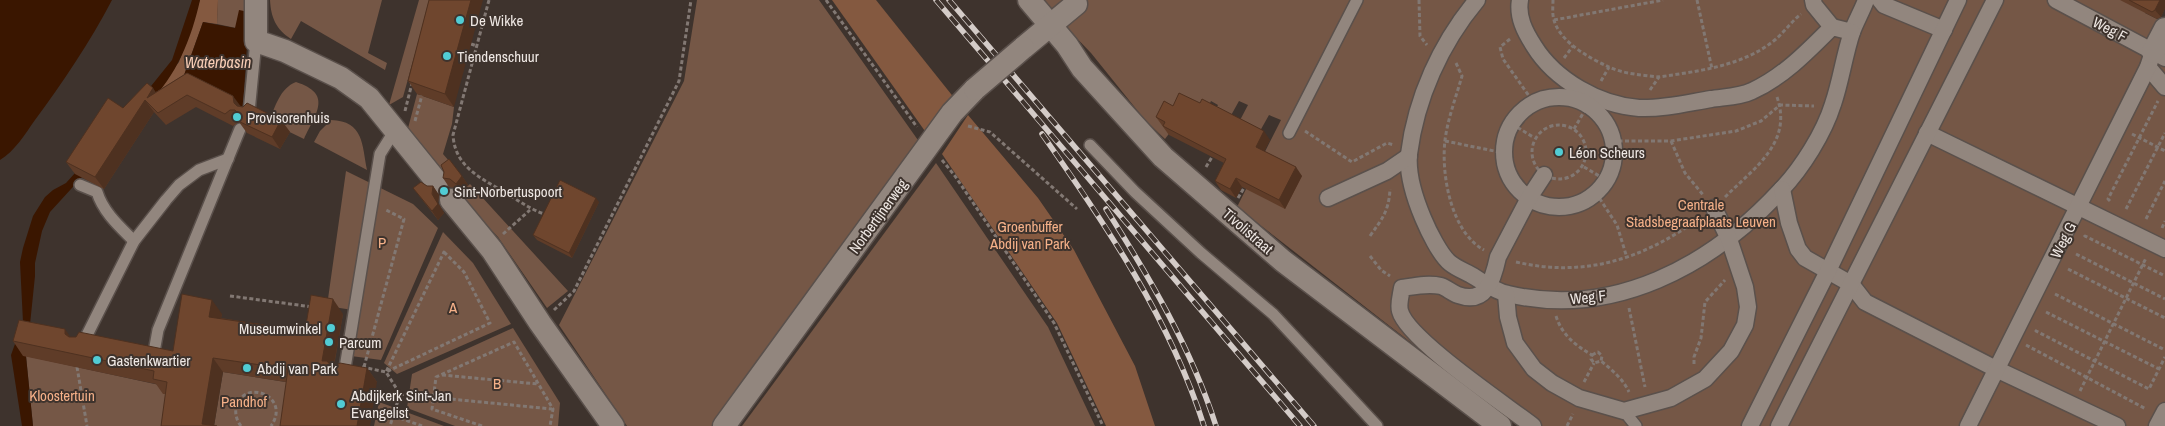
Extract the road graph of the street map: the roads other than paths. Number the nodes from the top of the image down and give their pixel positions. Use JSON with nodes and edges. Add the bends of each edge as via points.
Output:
{"nodes":[{"id":1,"x":256,"y":0,"type":"edge"},
{"id":2,"x":1030,"y":0,"type":"edge"},
{"id":3,"x":1357,"y":0,"type":"edge"},
{"id":4,"x":1477,"y":0,"type":"edge"},
{"id":5,"x":1520,"y":0,"type":"edge"},
{"id":6,"x":1866,"y":0,"type":"edge"},
{"id":7,"x":1880,"y":0,"type":"edge"},
{"id":8,"x":1958,"y":0,"type":"edge"},
{"id":9,"x":1995,"y":0,"type":"edge"},
{"id":10,"x":2056,"y":0,"type":"edge"},
{"id":11,"x":1814,"y":2,"type":"edge"},
{"id":12,"x":1076,"y":4,"type":"dead end"},
{"id":13,"x":1051,"y":25,"type":"junction"},
{"id":14,"x":1832,"y":27,"type":"junction"},
{"id":15,"x":2165,"y":29,"type":"edge"},
{"id":16,"x":1944,"y":30,"type":"junction"},
{"id":17,"x":1852,"y":32,"type":"junction"},
{"id":18,"x":256,"y":41,"type":"junction"},
{"id":19,"x":2156,"y":59,"type":"edge"},
{"id":20,"x":2163,"y":91,"type":"edge"},
{"id":21,"x":249,"y":112,"type":"edge"},
{"id":22,"x":1291,"y":128,"type":"road end"},
{"id":23,"x":240,"y":129,"type":"edge"},
{"id":24,"x":395,"y":130,"type":"junction"},
{"id":25,"x":1927,"y":132,"type":"junction"},
{"id":26,"x":1090,"y":145,"type":"dead end"},
{"id":27,"x":1410,"y":153,"type":"junction"},
{"id":28,"x":228,"y":159,"type":"junction"},
{"id":29,"x":1544,"y":175,"type":"road end"},
{"id":30,"x":437,"y":182,"type":"dead end"},
{"id":31,"x":80,"y":185,"type":"dead end"},
{"id":32,"x":1782,"y":189,"type":"junction"},
{"id":33,"x":1328,"y":198,"type":"dead end"},
{"id":34,"x":1529,"y":198,"type":"junction"},
{"id":35,"x":451,"y":200,"type":"dead end"},
{"id":36,"x":2079,"y":207,"type":"junction"},
{"id":37,"x":1714,"y":208,"type":"road end"},
{"id":38,"x":1729,"y":239,"type":"junction"},
{"id":39,"x":134,"y":241,"type":"junction"},
{"id":40,"x":2159,"y":246,"type":"edge"},
{"id":41,"x":1828,"y":271,"type":"junction"},
{"id":42,"x":1850,"y":284,"type":"junction"},
{"id":43,"x":1489,"y":285,"type":"junction"},
{"id":44,"x":1506,"y":294,"type":"junction"},
{"id":45,"x":82,"y":345,"type":"edge"},
{"id":46,"x":154,"y":352,"type":"edge"},
{"id":47,"x":344,"y":368,"type":"edge"},
{"id":48,"x":1996,"y":369,"type":"junction"},
{"id":49,"x":1635,"y":408,"type":"junction"},
{"id":50,"x":613,"y":426,"type":"edge"},
{"id":51,"x":724,"y":426,"type":"edge"},
{"id":52,"x":1377,"y":426,"type":"edge"},
{"id":53,"x":1500,"y":426,"type":"edge"},
{"id":54,"x":1533,"y":426,"type":"edge"},
{"id":55,"x":1636,"y":426,"type":"edge"},
{"id":56,"x":1750,"y":426,"type":"edge"},
{"id":57,"x":1779,"y":426,"type":"edge"},
{"id":58,"x":1968,"y":426,"type":"edge"},
{"id":59,"x":2117,"y":426,"type":"edge"}],
"edges":[{"from":1,"to":18,"type":"street"},
{"from":2,"to":13,"type":"street","name":"Tivolistraat"},
{"from":3,"to":22,"type":"lane"},
{"from":4,"to":27,"type":"street","name":"Weg F","via":[[1461,19],[1440,55],[1418,110]]},
{"from":5,"to":14,"type":"street","via":[[1523,28],[1553,72],[1571,84],[1613,102],[1639,108],[1672,106],[1751,92],[1793,64]]},
{"from":6,"to":17,"type":"street","name":"Weg F"},
{"from":7,"to":16,"type":"street","via":[[1884,5]]},
{"from":8,"to":16,"type":"street"},
{"from":9,"to":25,"type":"street"},
{"from":10,"to":19,"type":"street","name":"Weg F"},
{"from":11,"to":14,"type":"street"},
{"from":12,"to":13,"type":"street","name":"Norbertijnerweg"},
{"from":13,"to":51,"type":"street","name":"Norbertijnerweg","bridge":true,"via":[[974,89],[952,113]]},
{"from":13,"to":53,"type":"street","name":"Tivolistraat","via":[[1082,68],[1163,157],[1283,261]]},
{"from":14,"to":17,"type":"street"},
{"from":15,"to":19,"type":"street"},
{"from":16,"to":41,"type":"street"},
{"from":17,"to":32,"type":"street","name":"Weg F","via":[[1832,106],[1816,143]]},
{"from":18,"to":21,"type":"lane"},
{"from":18,"to":24,"type":"street","via":[[286,51],[341,78],[369,98]]},
{"from":19,"to":20,"type":"street"},
{"from":19,"to":36,"type":"street","name":"Weg G"},
{"from":23,"to":28,"type":"lane"},
{"from":24,"to":30,"type":"street"},
{"from":24,"to":47,"type":"lane","via":[[380,154]]},
{"from":25,"to":36,"type":"street"},
{"from":25,"to":42,"type":"street"},
{"from":26,"to":52,"type":"lane","via":[[1188,241],[1273,314]]},
{"from":27,"to":33,"type":"street","via":[[1387,171]]},
{"from":27,"to":43,"type":"street","name":"Weg F","via":[[1414,195],[1428,230],[1449,262]]},
{"from":28,"to":39,"type":"lane","via":[[199,170],[179,185]]},
{"from":28,"to":46,"type":"lane","via":[[158,330]]},
{"from":29,"to":34,"type":"street"},
{"from":31,"to":39,"type":"lane","via":[[97,192],[100,202]]},
{"from":32,"to":38,"type":"street","name":"Weg F"},
{"from":32,"to":41,"type":"street","via":[[1798,249],[1804,258]]},
{"from":34,"to":34,"type":"street","via":[[1510,177],[1504,153],[1512,124],[1522,111],[1547,98],[1562,97],[1588,105],[1600,115],[1612,141],[1611,169],[1601,187],[1584,201],[1570,206],[1556,207]]},
{"from":34,"to":43,"type":"street","via":[[1498,257]]},
{"from":35,"to":50,"type":"street","via":[[490,247]]},
{"from":36,"to":40,"type":"street"},
{"from":36,"to":48,"type":"street","name":"Weg G"},
{"from":37,"to":38,"type":"street"},
{"from":38,"to":44,"type":"street","name":"Weg F","via":[[1662,279],[1626,292],[1555,300]]},
{"from":38,"to":49,"type":"street","via":[[1748,307],[1745,325],[1731,351],[1705,380],[1671,398]]},
{"from":39,"to":45,"type":"lane"},
{"from":41,"to":42,"type":"street"},
{"from":41,"to":56,"type":"street"},
{"from":42,"to":48,"type":"street","via":[[1865,302]]},
{"from":42,"to":57,"type":"street"},
{"from":43,"to":44,"type":"street","name":"Weg F"},
{"from":43,"to":54,"type":"street","via":[[1484,293],[1469,299],[1430,284],[1402,288],[1400,311],[1422,342]]},
{"from":44,"to":49,"type":"street","via":[[1514,343],[1534,369],[1579,398]]},
{"from":48,"to":58,"type":"street","name":"Weg G"},
{"from":48,"to":59,"type":"street"},
{"from":49,"to":55,"type":"lane"}]}
